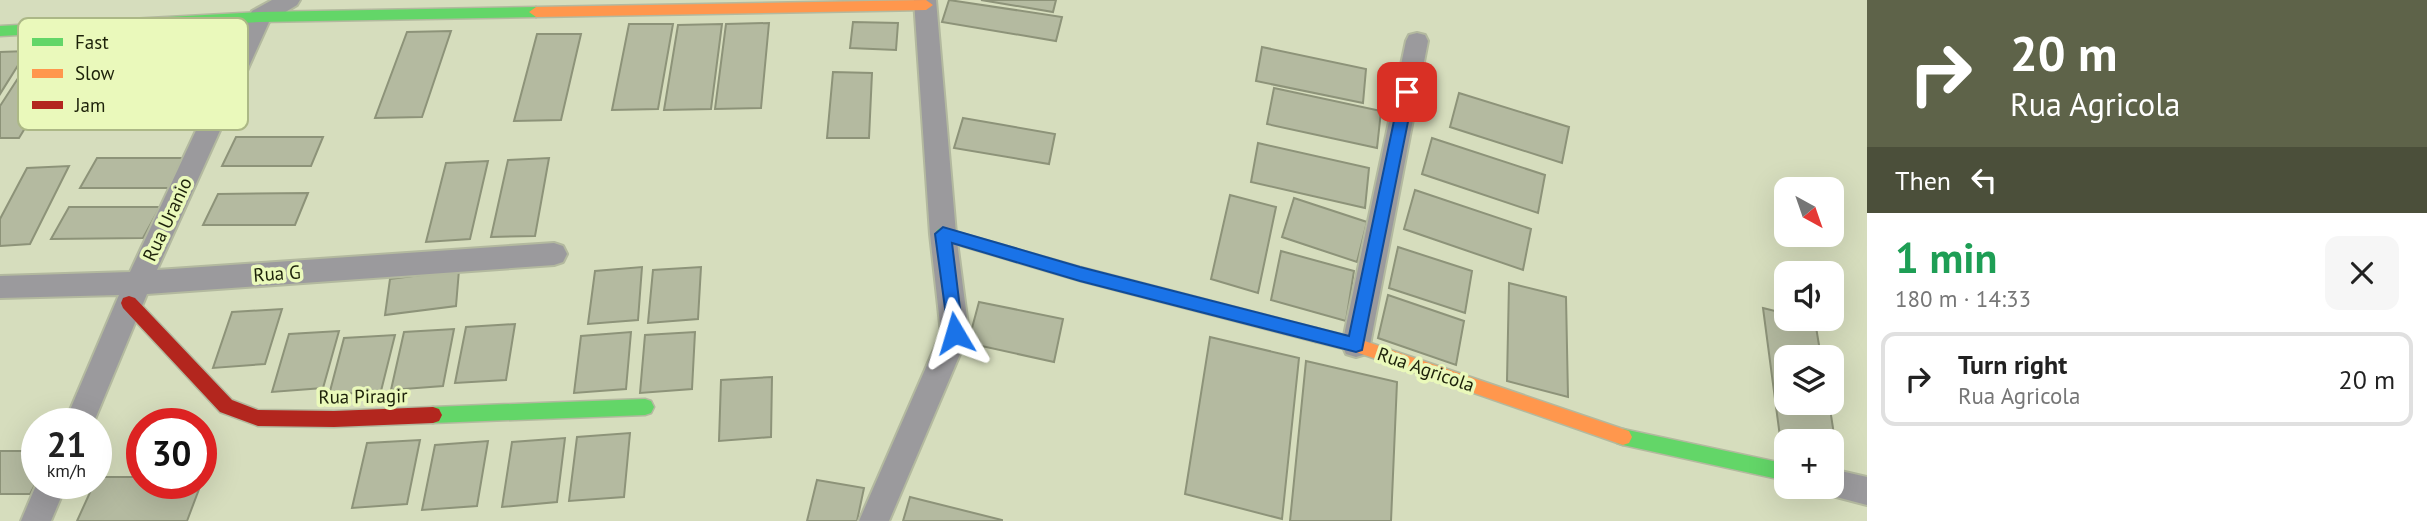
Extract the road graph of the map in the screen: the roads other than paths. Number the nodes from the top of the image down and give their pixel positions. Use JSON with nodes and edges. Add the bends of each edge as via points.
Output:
{"nodes":[{"id":1,"x":289,"y":0,"type":"edge"},
{"id":2,"x":926,"y":2,"type":"edge"},
{"id":3,"x":260,"y":17,"type":"junction"},
{"id":4,"x":241,"y":18,"type":"edge"},
{"id":5,"x":18,"y":30,"type":"edge"},
{"id":6,"x":0,"y":31,"type":"edge"},
{"id":7,"x":1417,"y":41,"type":"dead end"},
{"id":8,"x":248,"y":43,"type":"edge"},
{"id":9,"x":208,"y":130,"type":"edge"},
{"id":10,"x":943,"y":234,"type":"junction"},
{"id":11,"x":554,"y":254,"type":"dead end"},
{"id":12,"x":0,"y":287,"type":"edge"},
{"id":13,"x":133,"y":293,"type":"junction"},
{"id":14,"x":1356,"y":345,"type":"junction"},
{"id":15,"x":645,"y":407,"type":"dead end"},
{"id":16,"x":85,"y":408,"type":"edge"},
{"id":17,"x":1774,"y":470,"type":"edge"},
{"id":18,"x":1844,"y":486,"type":"edge"},
{"id":19,"x":1867,"y":491,"type":"edge"},
{"id":20,"x":45,"y":499,"type":"edge"},
{"id":21,"x":36,"y":521,"type":"edge"},
{"id":22,"x":874,"y":521,"type":"edge"}],
"edges":[{"from":1,"to":3,"type":"street"},
{"from":2,"to":3,"type":"street"},
{"from":2,"to":10,"type":"street"},
{"from":3,"to":4,"type":"street"},
{"from":3,"to":8,"type":"street","name":"Rua Uranio"},
{"from":5,"to":6,"type":"street"},
{"from":7,"to":14,"type":"street"},
{"from":9,"to":13,"type":"street","name":"Rua Uranio"},
{"from":10,"to":14,"type":"street","name":"Rua Agricola"},
{"from":10,"to":22,"type":"street","via":[[955,333]]},
{"from":11,"to":13,"type":"street","name":"Rua G"},
{"from":12,"to":13,"type":"street","name":"Rua G"},
{"from":13,"to":15,"type":"street","name":"Rua Piragir","via":[[226,406],[258,418]]},
{"from":13,"to":16,"type":"street","name":"Rua Uranio"},
{"from":14,"to":17,"type":"street","name":"Rua Agricola","via":[[1611,434]]},
{"from":18,"to":19,"type":"street"},
{"from":20,"to":21,"type":"street"}]}
